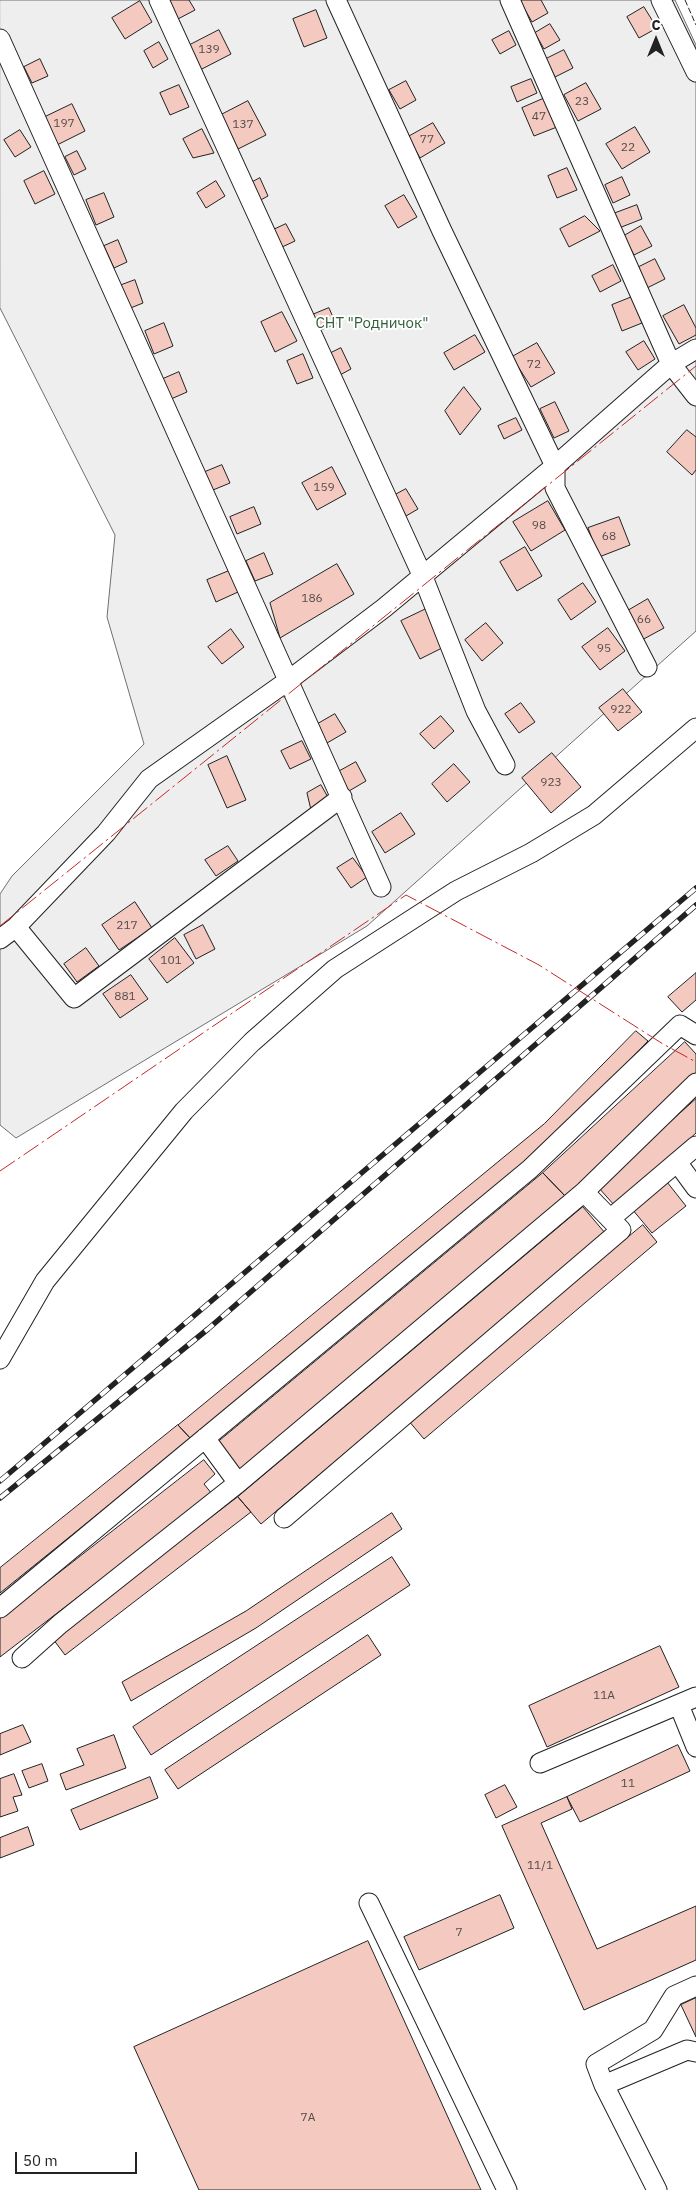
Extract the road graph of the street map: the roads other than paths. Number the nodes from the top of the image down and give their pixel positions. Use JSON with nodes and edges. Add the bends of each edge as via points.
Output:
{"nodes":[{"id":1,"x":159,"y":0,"type":"edge"},
{"id":2,"x":336,"y":0,"type":"edge"},
{"id":3,"x":510,"y":0,"type":"edge"},
{"id":4,"x":661,"y":0,"type":"edge"},
{"id":5,"x":0,"y":39,"type":"edge"},
{"id":6,"x":696,"y":72,"type":"edge"},
{"id":7,"x":696,"y":349,"type":"edge"},
{"id":8,"x":671,"y":364,"type":"junction"},
{"id":9,"x":696,"y":396,"type":"edge"},
{"id":10,"x":555,"y":466,"type":"junction"},
{"id":11,"x":423,"y":577,"type":"junction"},
{"id":12,"x":647,"y":667,"type":"dead end"},
{"id":13,"x":289,"y":680,"type":"junction"},
{"id":14,"x":696,"y":728,"type":"edge"},
{"id":15,"x":505,"y":765,"type":"dead end"},
{"id":16,"x":342,"y":797,"type":"junction"},
{"id":17,"x":381,"y":887,"type":"dead end"},
{"id":18,"x":16,"y":927,"type":"junction"},
{"id":19,"x":0,"y":939,"type":"edge"},
{"id":20,"x":696,"y":1035,"type":"edge"},
{"id":21,"x":696,"y":1083,"type":"edge"},
{"id":22,"x":696,"y":1146,"type":"edge"},
{"id":23,"x":677,"y":1162,"type":"junction"},
{"id":24,"x":696,"y":1188,"type":"edge"},
{"id":25,"x":584,"y":1192,"type":"junction"},
{"id":26,"x":610,"y":1219,"type":"junction"},
{"id":27,"x":0,"y":1360,"type":"edge"},
{"id":28,"x":205,"y":1438,"type":"junction"},
{"id":29,"x":238,"y":1484,"type":"junction"},
{"id":30,"x":284,"y":1518,"type":"dead end"},
{"id":31,"x":0,"y":1608,"type":"edge"},
{"id":32,"x":22,"y":1658,"type":"dead end"},
{"id":33,"x":696,"y":1697,"type":"edge"},
{"id":34,"x":679,"y":1705,"type":"junction"},
{"id":35,"x":696,"y":1747,"type":"edge"},
{"id":36,"x":540,"y":1763,"type":"dead end"},
{"id":37,"x":369,"y":1903,"type":"dead end"},
{"id":38,"x":696,"y":1986,"type":"edge"},
{"id":39,"x":696,"y":2052,"type":"edge"},
{"id":40,"x":604,"y":2085,"type":"junction"},
{"id":41,"x":507,"y":2190,"type":"edge"},
{"id":42,"x":656,"y":2190,"type":"edge"}],
"edges":[{"from":1,"to":11,"type":"street"},
{"from":2,"to":10,"type":"street"},
{"from":3,"to":8,"type":"street"},
{"from":4,"to":6,"type":"street"},
{"from":5,"to":13,"type":"street"},
{"from":7,"to":8,"type":"street"},
{"from":8,"to":9,"type":"street"},
{"from":8,"to":10,"type":"street"},
{"from":10,"to":11,"type":"street"},
{"from":10,"to":12,"type":"street","via":[[555,488]]},
{"from":11,"to":13,"type":"street"},
{"from":11,"to":15,"type":"street","via":[[476,711]]},
{"from":13,"to":16,"type":"street"},
{"from":13,"to":18,"type":"street","via":[[149,779],[106,833]]},
{"from":14,"to":27,"type":"street","via":[[594,815],[531,853],[456,891],[335,969],[252,1042],[184,1111],[44,1281]]},
{"from":16,"to":17,"type":"street"},
{"from":16,"to":18,"type":"street","via":[[74,998]]},
{"from":18,"to":19,"type":"street"},
{"from":20,"to":28,"type":"street","via":[[680,1025],[530,1169]]},
{"from":21,"to":25,"type":"street"},
{"from":22,"to":23,"type":"street"},
{"from":23,"to":24,"type":"street"},
{"from":23,"to":26,"type":"street"},
{"from":25,"to":26,"type":"street"},
{"from":25,"to":29,"type":"street"},
{"from":26,"to":30,"type":"street","via":[[621,1230]]},
{"from":28,"to":29,"type":"street"},
{"from":28,"to":31,"type":"street"},
{"from":29,"to":32,"type":"street","via":[[60,1624]]},
{"from":33,"to":34,"type":"street"},
{"from":34,"to":35,"type":"street"},
{"from":34,"to":36,"type":"street"},
{"from":37,"to":41,"type":"street"},
{"from":38,"to":40,"type":"street","via":[[674,1996],[653,2030],[596,2064]]},
{"from":39,"to":40,"type":"street","via":[[687,2050]]},
{"from":40,"to":42,"type":"street"}]}
